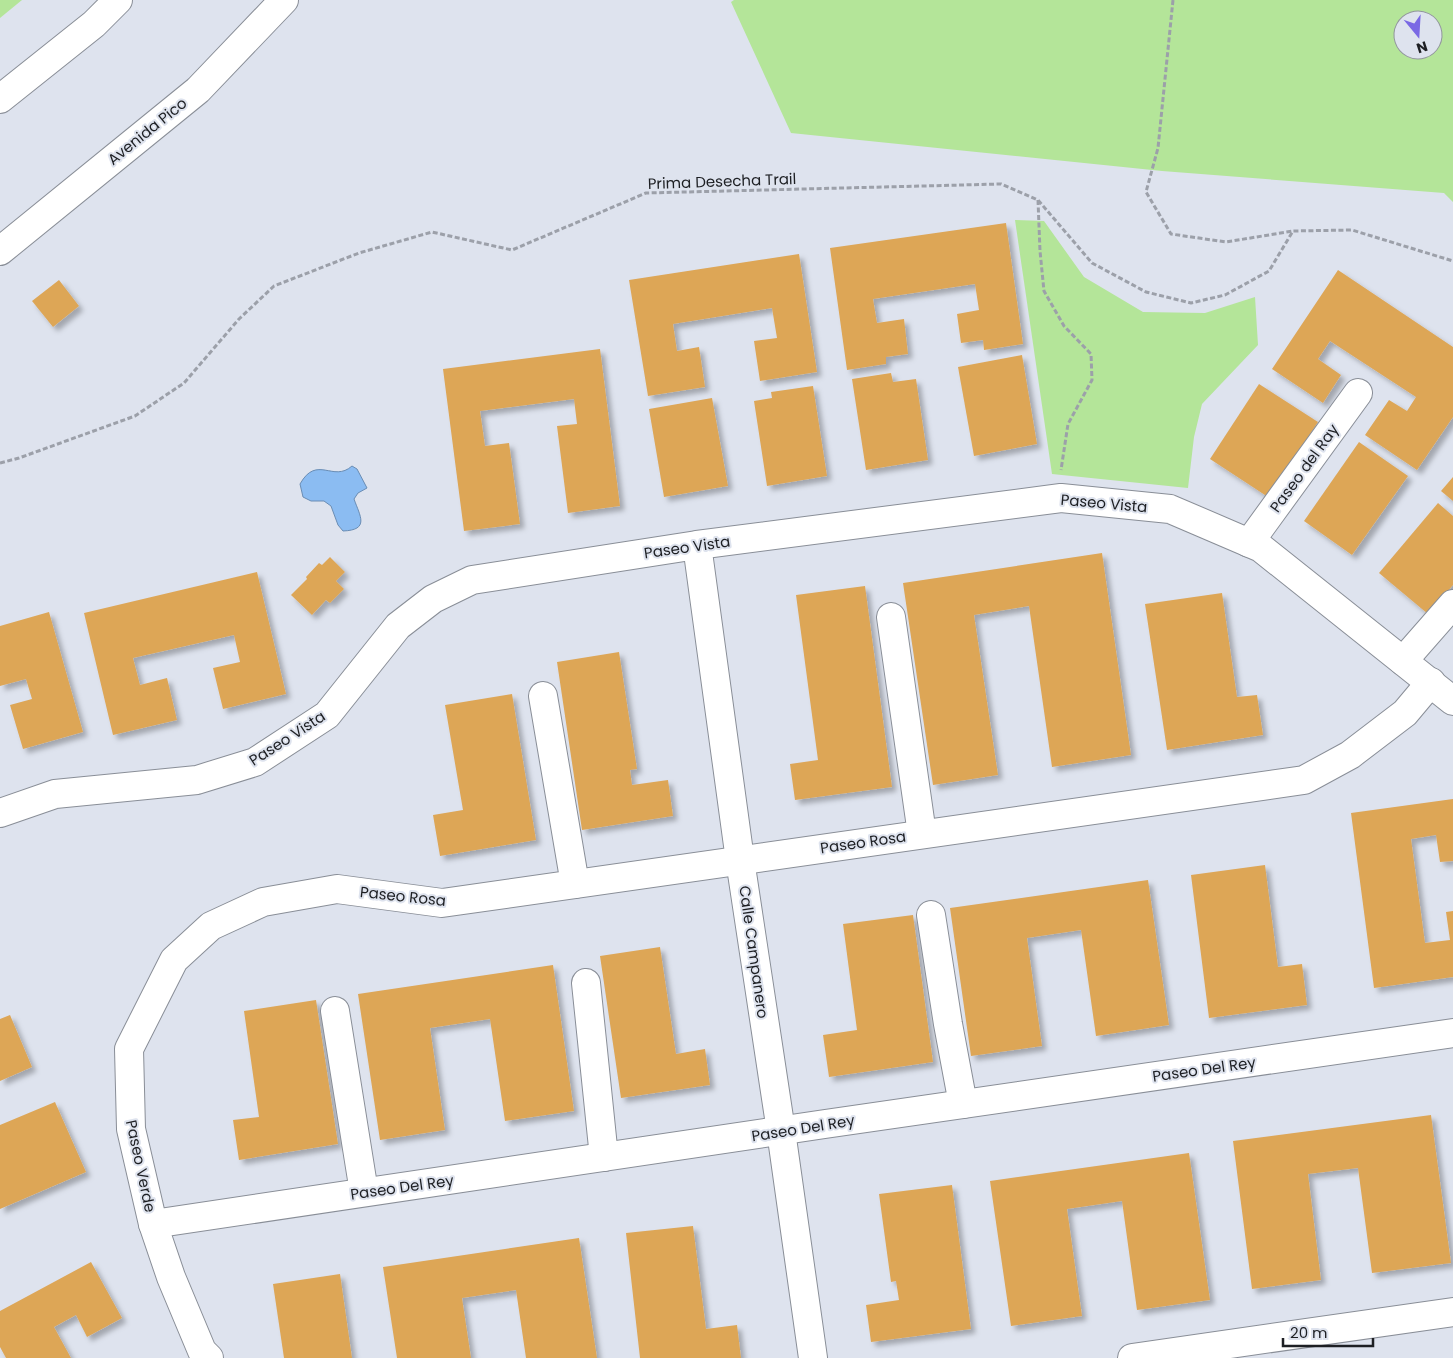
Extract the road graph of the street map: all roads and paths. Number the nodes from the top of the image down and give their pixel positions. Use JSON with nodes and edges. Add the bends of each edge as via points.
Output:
{"nodes":[{"id":1,"x":118,"y":0,"type":"edge"},
{"id":2,"x":284,"y":0,"type":"edge"},
{"id":3,"x":1173,"y":0,"type":"edge"},
{"id":4,"x":0,"y":99,"type":"edge"},
{"id":5,"x":1038,"y":200,"type":"junction"},
{"id":6,"x":1293,"y":231,"type":"junction"},
{"id":7,"x":0,"y":251,"type":"edge"},
{"id":8,"x":1453,"y":261,"type":"edge"},
{"id":9,"x":1358,"y":393,"type":"dead end"},
{"id":10,"x":0,"y":463,"type":"edge"},
{"id":11,"x":1061,"y":498,"type":"junction"},
{"id":12,"x":1249,"y":543,"type":"junction"},
{"id":13,"x":696,"y":545,"type":"junction"},
{"id":14,"x":1453,"y":604,"type":"edge"},
{"id":15,"x":891,"y":617,"type":"dead end"},
{"id":16,"x":1403,"y":661,"type":"junction"},
{"id":17,"x":1431,"y":682,"type":"junction"},
{"id":18,"x":542,"y":696,"type":"dead end"},
{"id":19,"x":1453,"y":701,"type":"edge"},
{"id":20,"x":0,"y":813,"type":"edge"},
{"id":21,"x":922,"y":834,"type":"junction"},
{"id":22,"x":740,"y":860,"type":"junction"},
{"id":23,"x":575,"y":884,"type":"junction"},
{"id":24,"x":263,"y":902,"type":"joint"},
{"id":25,"x":932,"y":914,"type":"dead end"},
{"id":26,"x":586,"y":983,"type":"dead end"},
{"id":27,"x":335,"y":1011,"type":"dead end"},
{"id":28,"x":1453,"y":1034,"type":"edge"},
{"id":29,"x":964,"y":1104,"type":"junction"},
{"id":30,"x":781,"y":1131,"type":"junction"},
{"id":31,"x":604,"y":1157,"type":"junction"},
{"id":32,"x":364,"y":1192,"type":"junction"},
{"id":33,"x":153,"y":1224,"type":"junction"},
{"id":34,"x":1453,"y":1312,"type":"edge"},
{"id":35,"x":1239,"y":1350,"type":"edge"},
{"id":36,"x":209,"y":1358,"type":"edge"},
{"id":37,"x":813,"y":1358,"type":"edge"},
{"id":38,"x":1132,"y":1358,"type":"edge"}],
"edges":[{"from":1,"to":4,"type":"street","via":[[94,24]]},
{"from":2,"to":7,"type":"street","name":"Avenida Pico","via":[[198,90]]},
{"from":3,"to":6,"type":"path","via":[[1158,148],[1146,192],[1171,234],[1226,242]]},
{"from":5,"to":6,"type":"path","name":"Prima Desecha Trail","via":[[1092,263],[1146,292],[1192,303],[1225,296],[1269,271]]},
{"from":5,"to":10,"type":"path","name":"Prima Desecha Trail","via":[[1001,184],[646,193],[512,250],[432,232],[359,253],[274,286],[239,319],[184,383],[135,416]]},
{"from":5,"to":11,"type":"path","via":[[1044,291],[1064,326],[1091,354],[1092,380],[1068,424],[1061,463]]},
{"from":6,"to":8,"type":"path","via":[[1352,230]]},
{"from":9,"to":12,"type":"street","name":"Paseo del Ray"},
{"from":11,"to":12,"type":"street","name":"Paseo Vista","via":[[1170,509]]},
{"from":11,"to":13,"type":"street","name":"Paseo Vista"},
{"from":12,"to":16,"type":"street","name":"Paseo Vista","via":[[1261,548]]},
{"from":13,"to":20,"type":"street","name":"Paseo Vista","via":[[472,580],[433,599],[398,626],[327,715],[255,762],[197,780],[54,794]]},
{"from":13,"to":22,"type":"street","name":"Calle Campanero"},
{"from":14,"to":16,"type":"street"},
{"from":15,"to":21,"type":"street"},
{"from":16,"to":17,"type":"street","name":"Paseo Vista"},
{"from":17,"to":19,"type":"street","name":"Paseo Vista"},
{"from":17,"to":21,"type":"street","name":"Paseo Rosa","via":[[1405,713],[1350,756],[1304,780]]},
{"from":18,"to":23,"type":"street"},
{"from":21,"to":22,"type":"street","name":"Paseo Rosa"},
{"from":22,"to":23,"type":"street","name":"Paseo Rosa"},
{"from":22,"to":30,"type":"street","name":"Calle Campanero"},
{"from":23,"to":24,"type":"street","name":"Paseo Rosa","via":[[442,903],[338,889]]},
{"from":24,"to":33,"type":"street","name":"Paseo Verde","via":[[211,926],[174,960],[129,1049],[131,1129]]},
{"from":25,"to":29,"type":"street"},
{"from":26,"to":31,"type":"street"},
{"from":27,"to":32,"type":"street"},
{"from":28,"to":29,"type":"street","name":"Paseo Del Rey"},
{"from":29,"to":30,"type":"street","name":"Paseo Del Rey"},
{"from":30,"to":31,"type":"street","name":"Paseo Del Rey"},
{"from":30,"to":37,"type":"street","name":"Calle Campanero"},
{"from":31,"to":32,"type":"street","name":"Paseo Del Rey"},
{"from":32,"to":33,"type":"street","name":"Paseo Del Rey"},
{"from":33,"to":36,"type":"street","name":"Paseo Verde","via":[[202,1352]]},
{"from":34,"to":35,"type":"street"},
{"from":35,"to":38,"type":"street"}]}
